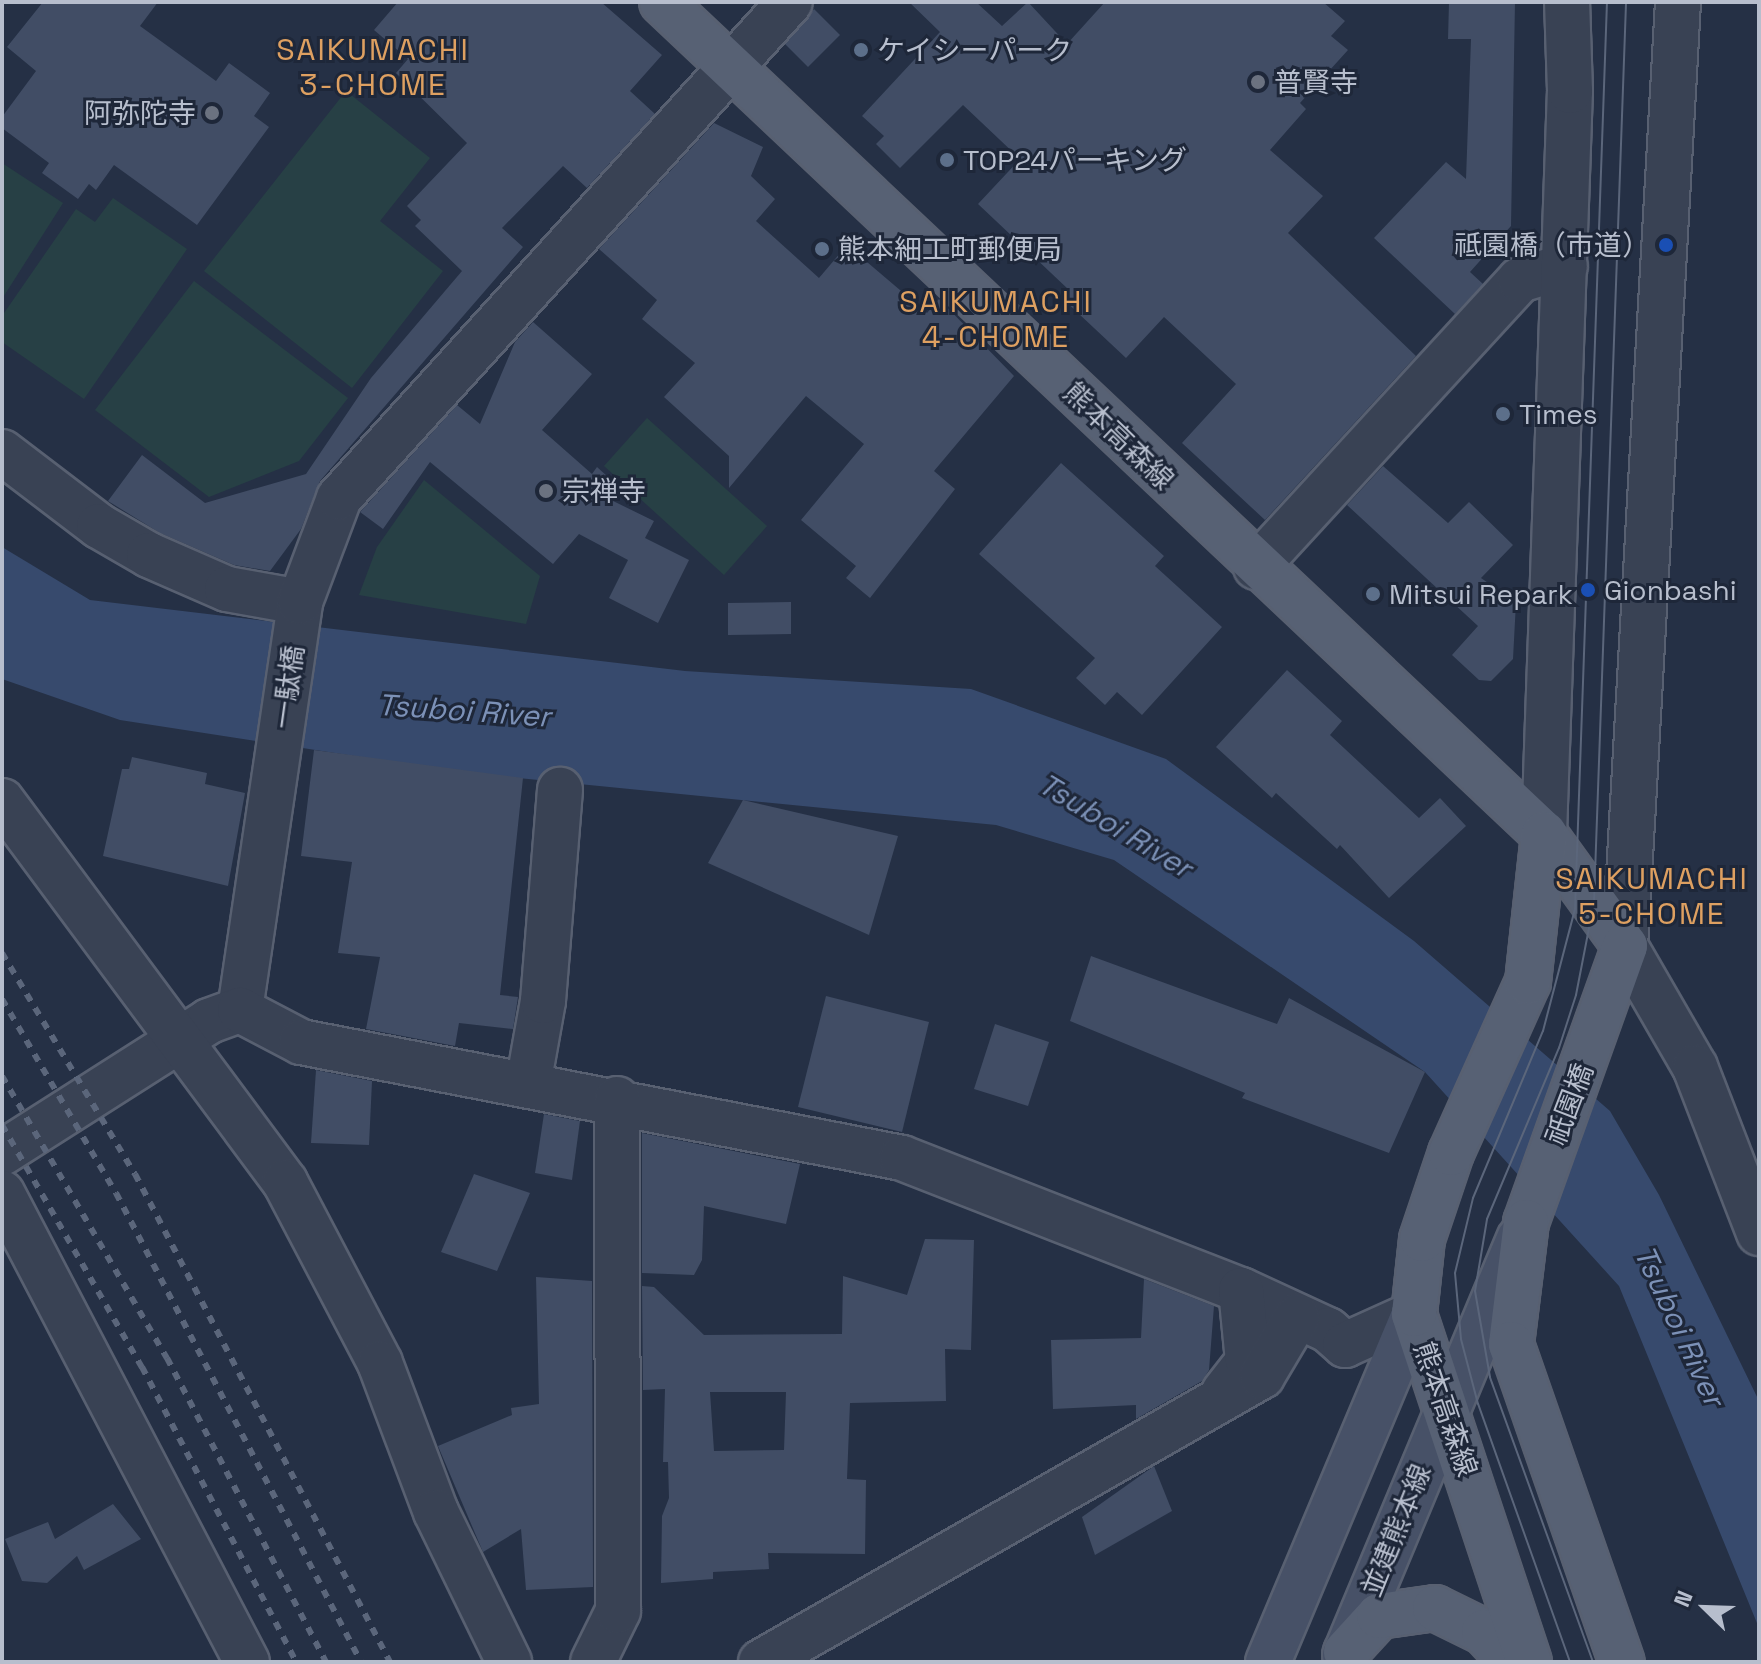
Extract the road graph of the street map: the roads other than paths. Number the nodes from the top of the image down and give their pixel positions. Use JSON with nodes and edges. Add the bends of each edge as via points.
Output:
{"nodes":[{"id":1,"x":662,"y":2,"type":"edge"},
{"id":2,"x":790,"y":2,"type":"edge"},
{"id":3,"x":1567,"y":2,"type":"edge"},
{"id":4,"x":1589,"y":2,"type":"edge"},
{"id":5,"x":1678,"y":2,"type":"edge"},
{"id":6,"x":730,"y":65,"type":"junction"},
{"id":7,"x":1570,"y":91,"type":"junction"},
{"id":8,"x":1565,"y":266,"type":"junction"},
{"id":9,"x":2,"y":452,"type":"edge"},
{"id":10,"x":1256,"y":567,"type":"junction"},
{"id":11,"x":300,"y":602,"type":"junction"},
{"id":12,"x":560,"y":790,"type":"dead end"},
{"id":13,"x":2,"y":801,"type":"edge"},
{"id":14,"x":1544,"y":834,"type":"junction"},
{"id":15,"x":1625,"y":946,"type":"junction"},
{"id":16,"x":240,"y":1010,"type":"junction"},
{"id":17,"x":177,"y":1041,"type":"junction"},
{"id":18,"x":528,"y":1085,"type":"junction"},
{"id":19,"x":617,"y":1099,"type":"junction"},
{"id":20,"x":2,"y":1153,"type":"edge"},
{"id":21,"x":2,"y":1193,"type":"edge"},
{"id":22,"x":1528,"y":1213,"type":"junction"},
{"id":23,"x":1759,"y":1233,"type":"edge"},
{"id":24,"x":1241,"y":1290,"type":"junction"},
{"id":25,"x":1414,"y":1314,"type":"junction"},
{"id":26,"x":1297,"y":1317,"type":"junction"},
{"id":27,"x":1218,"y":1400,"type":"junction"},
{"id":28,"x":1447,"y":1407,"type":"junction"},
{"id":29,"x":1344,"y":1657,"type":"edge"},
{"id":30,"x":247,"y":1662,"type":"edge"},
{"id":31,"x":509,"y":1662,"type":"edge"},
{"id":32,"x":593,"y":1662,"type":"edge"},
{"id":33,"x":761,"y":1662,"type":"edge"},
{"id":34,"x":1268,"y":1662,"type":"edge"},
{"id":35,"x":1512,"y":1662,"type":"edge"},
{"id":36,"x":1529,"y":1662,"type":"edge"},
{"id":37,"x":1622,"y":1662,"type":"edge"}],
"edges":[{"from":1,"to":6,"type":"main road","name":"熊本高森線"},
{"from":2,"to":6,"type":"street","name":"一駄橋"},
{"from":3,"to":7,"type":"street"},
{"from":4,"to":7,"type":"street"},
{"from":5,"to":15,"type":"street"},
{"from":6,"to":10,"type":"main road","name":"熊本高森線"},
{"from":6,"to":11,"type":"street","name":"一駄橋","via":[[339,498]]},
{"from":7,"to":8,"type":"street"},
{"from":8,"to":10,"type":"street","via":[[1520,280]]},
{"from":8,"to":14,"type":"street"},
{"from":9,"to":11,"type":"street","via":[[99,526],[149,555],[227,589]]},
{"from":10,"to":14,"type":"main road","name":"熊本高森線"},
{"from":11,"to":16,"type":"street","name":"一駄橋"},
{"from":12,"to":18,"type":"street","via":[[543,1001]]},
{"from":13,"to":17,"type":"street"},
{"from":14,"to":15,"type":"main road","name":"熊本高森線"},
{"from":14,"to":25,"type":"main road","name":"熊本高森線","via":[[1528,982],[1451,1153],[1422,1239]]},
{"from":15,"to":22,"type":"main road","name":"祇園橋"},
{"from":15,"to":23,"type":"street","via":[[1695,1067]]},
{"from":16,"to":17,"type":"street"},
{"from":16,"to":18,"type":"street","via":[[301,1042]]},
{"from":17,"to":20,"type":"street"},
{"from":17,"to":31,"type":"street","via":[[285,1182],[380,1363],[436,1512]]},
{"from":18,"to":19,"type":"street"},
{"from":19,"to":24,"type":"street","via":[[902,1158]]},
{"from":19,"to":32,"type":"street","via":[[618,1611]]},
{"from":21,"to":30,"type":"street"},
{"from":22,"to":28,"type":"main road","name":"並建熊本線"},
{"from":22,"to":37,"type":"main road","via":[[1511,1344]]},
{"from":24,"to":26,"type":"street"},
{"from":24,"to":27,"type":"street","via":[[1248,1361]]},
{"from":25,"to":26,"type":"street","via":[[1345,1345],[1328,1330]]},
{"from":25,"to":28,"type":"main road","name":"熊本高森線"},
{"from":25,"to":34,"type":"main road"},
{"from":26,"to":27,"type":"street","via":[[1262,1376]]},
{"from":27,"to":33,"type":"street"},
{"from":28,"to":29,"type":"main road","name":"並建熊本線"},
{"from":28,"to":36,"type":"main road","name":"熊本高森線"},
{"from":29,"to":35,"type":"main road","via":[[1379,1616],[1435,1608],[1484,1632]]}]}
